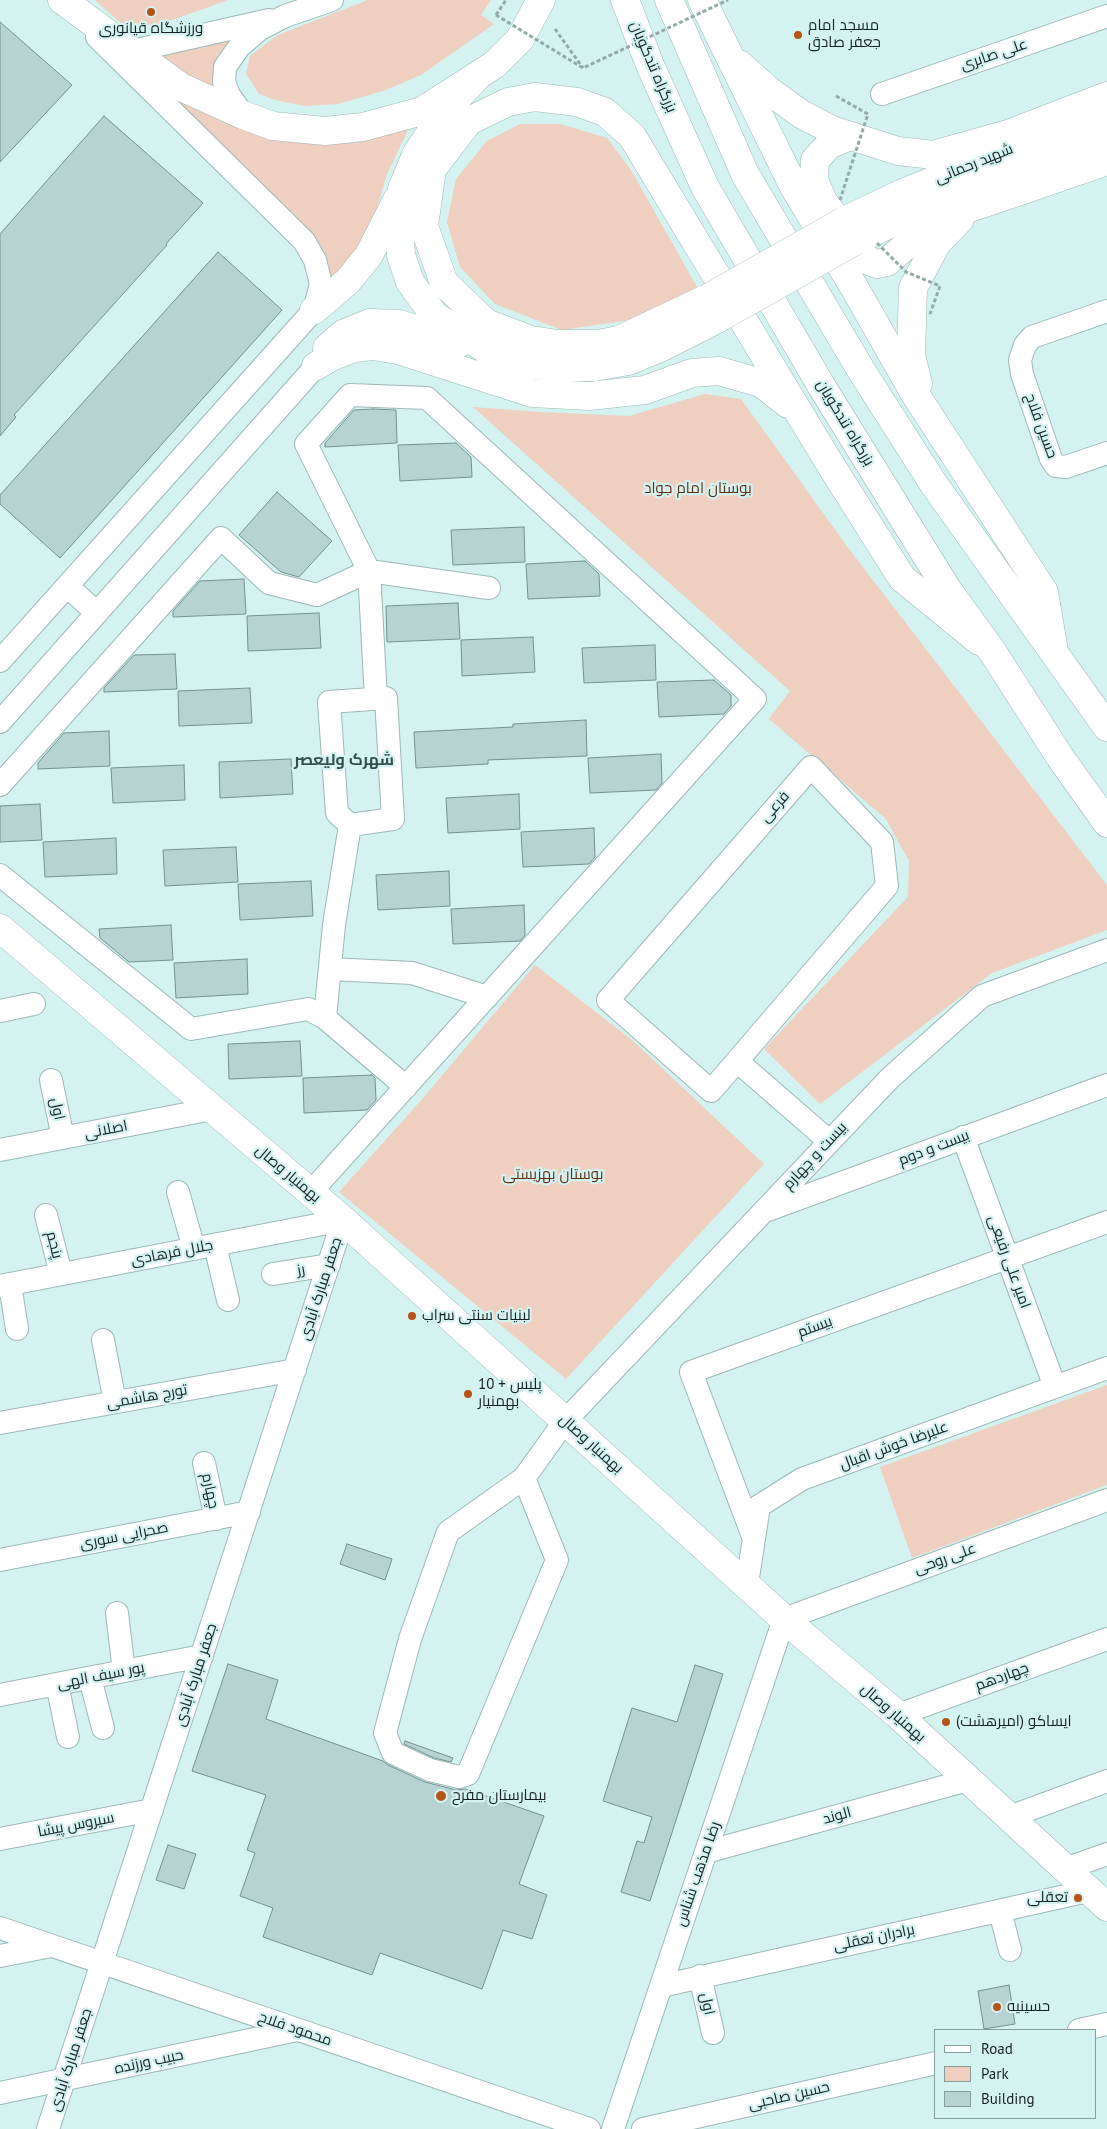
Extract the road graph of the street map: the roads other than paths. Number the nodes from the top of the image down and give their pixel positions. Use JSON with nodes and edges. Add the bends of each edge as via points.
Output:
{"nodes":[{"id":1,"x":61,"y":0,"type":"edge"},
{"id":2,"x":332,"y":0,"type":"edge"},
{"id":3,"x":541,"y":0,"type":"edge"},
{"id":4,"x":625,"y":0,"type":"edge"},
{"id":5,"x":669,"y":0,"type":"edge"},
{"id":6,"x":702,"y":0,"type":"edge"},
{"id":7,"x":285,"y":16,"type":"junction"},
{"id":8,"x":1107,"y":16,"type":"edge"},
{"id":9,"x":715,"y":28,"type":"junction"},
{"id":10,"x":132,"y":51,"type":"junction"},
{"id":11,"x":475,"y":79,"type":"junction"},
{"id":12,"x":882,"y":94,"type":"dead end"},
{"id":13,"x":1107,"y":96,"type":"edge"},
{"id":14,"x":1107,"y":111,"type":"edge"},
{"id":15,"x":243,"y":115,"type":"junction"},
{"id":16,"x":850,"y":136,"type":"junction"},
{"id":17,"x":1107,"y":137,"type":"edge"},
{"id":18,"x":1107,"y":162,"type":"edge"},
{"id":19,"x":406,"y":181,"type":"junction"},
{"id":20,"x":1023,"y":190,"type":"junction"},
{"id":21,"x":853,"y":226,"type":"junction"},
{"id":22,"x":713,"y":308,"type":"junction"},
{"id":23,"x":314,"y":310,"type":"junction"},
{"id":24,"x":1107,"y":311,"type":"edge"},
{"id":25,"x":498,"y":356,"type":"junction"},
{"id":26,"x":316,"y":366,"type":"junction"},
{"id":27,"x":800,"y":414,"type":"junction"},
{"id":28,"x":946,"y":442,"type":"junction"},
{"id":29,"x":1107,"y":453,"type":"edge"},
{"id":30,"x":369,"y":571,"type":"junction"},
{"id":31,"x":67,"y":586,"type":"junction"},
{"id":32,"x":489,"y":588,"type":"dead end"},
{"id":33,"x":97,"y":612,"type":"junction"},
{"id":34,"x":992,"y":651,"type":"junction"},
{"id":35,"x":1054,"y":652,"type":"junction"},
{"id":36,"x":0,"y":662,"type":"edge"},
{"id":37,"x":376,"y":699,"type":"junction"},
{"id":38,"x":0,"y":722,"type":"edge"},
{"id":39,"x":1107,"y":727,"type":"edge"},
{"id":40,"x":0,"y":785,"type":"edge"},
{"id":41,"x":1107,"y":823,"type":"edge"},
{"id":42,"x":350,"y":825,"type":"junction"},
{"id":43,"x":0,"y":874,"type":"edge"},
{"id":44,"x":0,"y":928,"type":"edge"},
{"id":45,"x":1107,"y":950,"type":"edge"},
{"id":46,"x":330,"y":969,"type":"junction"},
{"id":47,"x":487,"y":997,"type":"junction"},
{"id":48,"x":34,"y":1004,"type":"dead end"},
{"id":49,"x":0,"y":1011,"type":"edge"},
{"id":50,"x":325,"y":1018,"type":"junction"},
{"id":51,"x":737,"y":1061,"type":"junction"},
{"id":52,"x":50,"y":1080,"type":"dead end"},
{"id":53,"x":1107,"y":1085,"type":"edge"},
{"id":54,"x":406,"y":1087,"type":"junction"},
{"id":55,"x":212,"y":1109,"type":"junction"},
{"id":56,"x":963,"y":1137,"type":"junction"},
{"id":57,"x":63,"y":1138,"type":"junction"},
{"id":58,"x":829,"y":1141,"type":"junction"},
{"id":59,"x":0,"y":1150,"type":"edge"},
{"id":60,"x":178,"y":1192,"type":"dead end"},
{"id":61,"x":310,"y":1193,"type":"junction"},
{"id":62,"x":762,"y":1212,"type":"junction"},
{"id":63,"x":46,"y":1215,"type":"dead end"},
{"id":64,"x":343,"y":1220,"type":"junction"},
{"id":65,"x":1107,"y":1222,"type":"edge"},
{"id":66,"x":205,"y":1247,"type":"junction"},
{"id":67,"x":1007,"y":1258,"type":"junction"},
{"id":68,"x":329,"y":1265,"type":"junction"},
{"id":69,"x":61,"y":1274,"type":"junction"},
{"id":70,"x":273,"y":1274,"type":"dead end"},
{"id":71,"x":5,"y":1285,"type":"edge"},
{"id":72,"x":228,"y":1300,"type":"dead end"},
{"id":73,"x":18,"y":1329,"type":"dead end"},
{"id":74,"x":103,"y":1340,"type":"dead end"},
{"id":75,"x":1107,"y":1368,"type":"edge"},
{"id":76,"x":295,"y":1370,"type":"junction"},
{"id":77,"x":1055,"y":1387,"type":"junction"},
{"id":78,"x":115,"y":1402,"type":"junction"},
{"id":79,"x":565,"y":1421,"type":"junction"},
{"id":80,"x":0,"y":1423,"type":"edge"},
{"id":81,"x":204,"y":1463,"type":"dead end"},
{"id":82,"x":524,"y":1478,"type":"junction"},
{"id":83,"x":1107,"y":1500,"type":"edge"},
{"id":84,"x":249,"y":1512,"type":"junction"},
{"id":85,"x":216,"y":1519,"type":"junction"},
{"id":86,"x":754,"y":1538,"type":"junction"},
{"id":87,"x":0,"y":1560,"type":"edge"},
{"id":88,"x":747,"y":1584,"type":"junction"},
{"id":89,"x":117,"y":1613,"type":"dead end"},
{"id":90,"x":784,"y":1618,"type":"junction"},
{"id":91,"x":1107,"y":1639,"type":"edge"},
{"id":92,"x":202,"y":1656,"type":"junction"},
{"id":93,"x":124,"y":1671,"type":"junction"},
{"id":94,"x":90,"y":1678,"type":"junction"},
{"id":95,"x":57,"y":1684,"type":"junction"},
{"id":96,"x":0,"y":1695,"type":"edge"},
{"id":97,"x":898,"y":1715,"type":"junction"},
{"id":98,"x":102,"y":1728,"type":"dead end"},
{"id":99,"x":68,"y":1737,"type":"dead end"},
{"id":100,"x":968,"y":1780,"type":"junction"},
{"id":101,"x":1107,"y":1781,"type":"edge"},
{"id":102,"x":152,"y":1810,"type":"junction"},
{"id":103,"x":1009,"y":1817,"type":"junction"},
{"id":104,"x":0,"y":1840,"type":"edge"},
{"id":105,"x":706,"y":1852,"type":"junction"},
{"id":106,"x":1107,"y":1854,"type":"edge"},
{"id":107,"x":1065,"y":1869,"type":"junction"},
{"id":108,"x":1098,"y":1899,"type":"edge"},
{"id":109,"x":1000,"y":1911,"type":"junction"},
{"id":110,"x":0,"y":1928,"type":"edge"},
{"id":111,"x":52,"y":1946,"type":"junction"},
{"id":112,"x":1010,"y":1950,"type":"dead end"},
{"id":113,"x":0,"y":1956,"type":"edge"},
{"id":114,"x":103,"y":1963,"type":"junction"},
{"id":115,"x":700,"y":1976,"type":"junction"},
{"id":116,"x":661,"y":1986,"type":"junction"},
{"id":117,"x":1107,"y":2024,"type":"edge"},
{"id":118,"x":1084,"y":2029,"type":"edge"},
{"id":119,"x":298,"y":2030,"type":"junction"},
{"id":120,"x":713,"y":2033,"type":"dead end"},
{"id":121,"x":934,"y":2063,"type":"edge"},
{"id":122,"x":63,"y":2080,"type":"junction"},
{"id":123,"x":0,"y":2093,"type":"edge"},
{"id":124,"x":48,"y":2129,"type":"edge"},
{"id":125,"x":589,"y":2129,"type":"edge"},
{"id":126,"x":613,"y":2129,"type":"edge"},
{"id":127,"x":642,"y":2129,"type":"edge"}],
"edges":[{"from":1,"to":10,"type":"main road"},
{"from":1,"to":23,"type":"street","via":[[304,241],[320,272],[321,284]]},
{"from":2,"to":7,"type":"street"},
{"from":3,"to":11,"type":"main road","via":[[520,39]]},
{"from":4,"to":34,"type":"main road","name":"بزرگراه تندگویان","via":[[650,65],[706,187],[822,387],[932,565]]},
{"from":5,"to":35,"type":"main road","via":[[745,174],[762,205],[933,483]]},
{"from":6,"to":9,"type":"main road"},
{"from":7,"to":10,"type":"street"},
{"from":7,"to":15,"type":"street","via":[[260,29],[239,48],[225,67],[224,82]]},
{"from":8,"to":12,"type":"street","name":"علی صابری"},
{"from":9,"to":16,"type":"main road","via":[[738,62],[768,90],[801,114]]},
{"from":9,"to":28,"type":"main road","via":[[793,185]]},
{"from":10,"to":15,"type":"main road","via":[[182,87]]},
{"from":11,"to":15,"type":"main road","via":[[422,111],[363,127],[325,131],[273,126]]},
{"from":11,"to":19,"type":"main road","via":[[446,109],[416,155]]},
{"from":13,"to":16,"type":"main road","via":[[1008,134],[933,155],[898,151]]},
{"from":14,"to":21,"type":"main road","name":"شهید رحمانی","via":[[903,193]]},
{"from":16,"to":20,"type":"main road","via":[[829,145],[815,160],[814,180],[823,201],[867,260],[877,264],[887,262],[937,219]]},
{"from":17,"to":21,"type":"main road","name":"شهید رحمانی"},
{"from":18,"to":20,"type":"main road"},
{"from":19,"to":23,"type":"main road","via":[[369,255],[348,281]]},
{"from":19,"to":25,"type":"main road","via":[[399,218],[401,255],[410,282],[435,316]]},
{"from":20,"to":28,"type":"main road","via":[[960,219],[937,243],[913,288],[911,355],[916,379]]},
{"from":21,"to":22,"type":"main road","bridge":true},
{"from":22,"to":25,"type":"main road","via":[[662,346],[628,361],[594,367],[566,367],[522,364]]},
{"from":22,"to":27,"type":"main road","via":[[598,344],[531,340],[486,323],[444,283],[424,226],[432,169],[469,121],[508,102],[535,97],[578,102],[605,112],[632,136]]},
{"from":23,"to":31,"type":"street"},
{"from":24,"to":29,"type":"street","name":"حسین فلاح","via":[[1032,337],[1024,345],[1020,360],[1022,374],[1056,466],[1066,468]]},
{"from":25,"to":26,"type":"main road","via":[[399,324],[370,323],[343,334],[323,351]]},
{"from":26,"to":27,"type":"main road","via":[[354,348],[373,346],[405,352],[532,393],[588,396],[645,390],[692,373],[719,370],[761,383]]},
{"from":26,"to":33,"type":"street"},
{"from":27,"to":34,"type":"main road","via":[[902,578]]},
{"from":28,"to":35,"type":"main road","via":[[1044,592]]},
{"from":30,"to":32,"type":"street"},
{"from":30,"to":37,"type":"street"},
{"from":30,"to":40,"type":"street","via":[[317,595],[269,583],[222,538]]},
{"from":30,"to":47,"type":"street","via":[[306,444],[350,395],[427,398],[755,699]]},
{"from":31,"to":33,"type":"street"},
{"from":31,"to":36,"type":"street"},
{"from":33,"to":38,"type":"street"},
{"from":34,"to":41,"type":"main road","name":"بزرگراه تندگویان"},
{"from":35,"to":39,"type":"main road"},
{"from":37,"to":42,"type":"street","via":[[386,698],[393,819]]},
{"from":37,"to":42,"type":"street","via":[[329,702],[337,813]]},
{"from":42,"to":46,"type":"street"},
{"from":43,"to":50,"type":"street","via":[[191,1029],[308,1009]]},
{"from":44,"to":55,"type":"main road","name":"بهمنیار وصال"},
{"from":45,"to":58,"type":"street","name":"بیست و چهارم","via":[[982,996],[890,1078]]},
{"from":46,"to":47,"type":"street","via":[[412,973]]},
{"from":46,"to":50,"type":"street"},
{"from":47,"to":54,"type":"street"},
{"from":48,"to":49,"type":"street"},
{"from":50,"to":54,"type":"street"},
{"from":51,"to":51,"type":"street","name":"فرعی","via":[[711,1092],[608,1000],[810,766],[882,842],[887,886]]},
{"from":51,"to":58,"type":"street"},
{"from":52,"to":57,"type":"street","name":"اول"},
{"from":53,"to":56,"type":"street","name":"بیست و دوم"},
{"from":54,"to":61,"type":"street"},
{"from":55,"to":57,"type":"street","name":"اصلانی"},
{"from":55,"to":61,"type":"main road","name":"بهمنیار وصال"},
{"from":56,"to":62,"type":"street","name":"بیست و دوم"},
{"from":56,"to":67,"type":"street","name":"امیر علی رفیعی"},
{"from":57,"to":59,"type":"street","name":"اصلانی"},
{"from":58,"to":62,"type":"street","name":"بیست و چهارم"},
{"from":60,"to":66,"type":"street"},
{"from":61,"to":64,"type":"main road","name":"بهمنیار وصال"},
{"from":62,"to":79,"type":"street","name":"بیست و چهارم"},
{"from":63,"to":69,"type":"street","name":"پنجم"},
{"from":64,"to":66,"type":"street","name":"جلال فرهادی"},
{"from":64,"to":68,"type":"street","name":"جعفر مبارک آبادی"},
{"from":64,"to":79,"type":"main road","name":"بهمنیار وصال"},
{"from":65,"to":67,"type":"street","name":"بیستم"},
{"from":66,"to":69,"type":"street","name":"جلال فرهادی"},
{"from":66,"to":72,"type":"street"},
{"from":67,"to":77,"type":"street","name":"امیر علی رفیعی"},
{"from":67,"to":86,"type":"street","name":"بیستم","via":[[692,1372]]},
{"from":68,"to":70,"type":"street","name":"رز"},
{"from":68,"to":76,"type":"street","name":"جعفر مبارک آبادی"},
{"from":69,"to":71,"type":"street","name":"جلال فرهادی"},
{"from":71,"to":73,"type":"street"},
{"from":74,"to":78,"type":"street"},
{"from":75,"to":77,"type":"street","name":"علیرضا خوش اقبال"},
{"from":76,"to":78,"type":"street","name":"تورج هاشمی"},
{"from":76,"to":84,"type":"street","name":"جعفر مبارک آبادی"},
{"from":77,"to":86,"type":"street","name":"علیرضا خوش اقبال","via":[[802,1479],[760,1506]]},
{"from":78,"to":80,"type":"street","name":"تورج هاشمی"},
{"from":79,"to":82,"type":"street","name":"بیست و چهارم"},
{"from":79,"to":88,"type":"main road","name":"بهمنیار وصال"},
{"from":81,"to":85,"type":"street","name":"چهارم"},
{"from":82,"to":82,"type":"street","name":"بیست و چهارم","via":[[448,1532],[410,1639],[385,1733],[393,1753],[421,1766],[459,1777],[468,1774],[557,1560]]},
{"from":83,"to":90,"type":"street","name":"علی روحی"},
{"from":84,"to":85,"type":"street","name":"صحرایی سوری"},
{"from":84,"to":92,"type":"street","name":"جعفر مبارک آبادی"},
{"from":85,"to":87,"type":"street","name":"صحرایی سوری"},
{"from":86,"to":88,"type":"street","name":"علیرضا خوش اقبال"},
{"from":88,"to":90,"type":"main road","name":"بهمنیار وصال"},
{"from":89,"to":93,"type":"street"},
{"from":90,"to":97,"type":"main road","name":"بهمنیار وصال"},
{"from":90,"to":105,"type":"street","name":"رضا مذهب شناس"},
{"from":91,"to":97,"type":"street","name":"چهاردهم"},
{"from":92,"to":93,"type":"street","name":"پور سیف الهی"},
{"from":92,"to":102,"type":"street","name":"جعفر مبارک آبادی"},
{"from":93,"to":94,"type":"street","name":"پور سیف الهی"},
{"from":94,"to":95,"type":"street","name":"پور سیف الهی"},
{"from":94,"to":98,"type":"street"},
{"from":95,"to":96,"type":"street","name":"پور سیف الهی"},
{"from":95,"to":99,"type":"street"},
{"from":97,"to":100,"type":"main road","name":"بهمنیار وصال"},
{"from":100,"to":103,"type":"main road","name":"بهمنیار وصال"},
{"from":100,"to":105,"type":"street","name":"الوند"},
{"from":101,"to":103,"type":"street"},
{"from":102,"to":104,"type":"street","name":"سیروس پیشا"},
{"from":102,"to":114,"type":"street","name":"جعفر مبارک آبادی"},
{"from":103,"to":107,"type":"main road","name":"بهمنیار وصال"},
{"from":105,"to":116,"type":"street","name":"رضا مذهب شناس"},
{"from":106,"to":107,"type":"street"},
{"from":107,"to":108,"type":"main road","name":"بهمنیار وصال"},
{"from":108,"to":109,"type":"street","name":"برادران تعقلی"},
{"from":109,"to":112,"type":"street"},
{"from":109,"to":115,"type":"street","name":"برادران تعقلی"},
{"from":110,"to":111,"type":"street","name":"محمود فلاح"},
{"from":111,"to":113,"type":"street"},
{"from":111,"to":114,"type":"street","name":"محمود فلاح"},
{"from":114,"to":119,"type":"street","name":"محمود فلاح"},
{"from":114,"to":122,"type":"street","name":"جعفر مبارک آبادی"},
{"from":115,"to":116,"type":"street","name":"برادران تعقلی"},
{"from":115,"to":120,"type":"street","name":"اول"},
{"from":116,"to":126,"type":"street","name":"رضا مذهب شناس"},
{"from":117,"to":118,"type":"street"},
{"from":119,"to":122,"type":"street","name":"حبیب ورزنده"},
{"from":119,"to":125,"type":"street","name":"محمود فلاح"},
{"from":121,"to":127,"type":"street","name":"حسین صاحبی"},
{"from":122,"to":123,"type":"street","name":"حبیب ورزنده"},
{"from":122,"to":124,"type":"street","name":"جعفر مبارک آبادی"}]}
